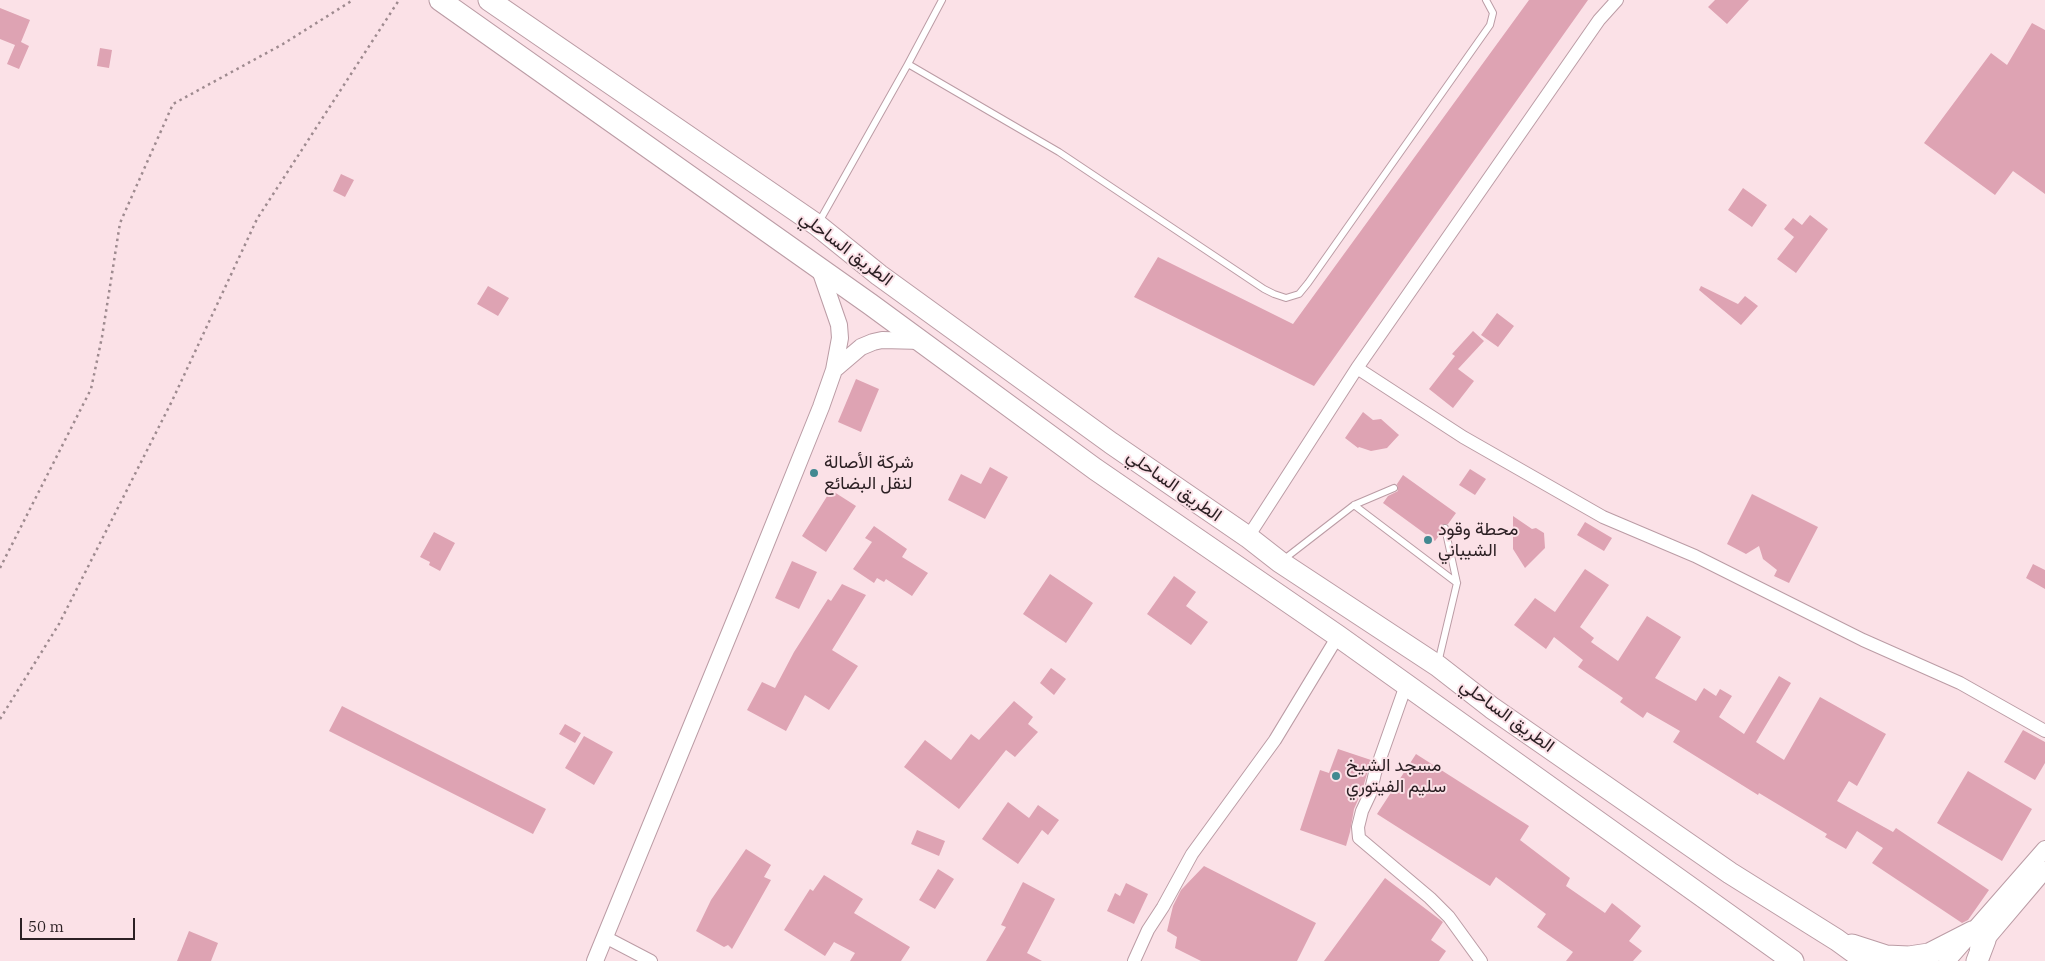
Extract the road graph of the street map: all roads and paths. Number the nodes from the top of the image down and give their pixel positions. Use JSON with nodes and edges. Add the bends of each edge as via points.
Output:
{"nodes":[{"id":1,"x":353,"y":0,"type":"edge"},
{"id":2,"x":399,"y":0,"type":"edge"},
{"id":3,"x":440,"y":0,"type":"edge"},
{"id":4,"x":489,"y":0,"type":"edge"},
{"id":5,"x":942,"y":0,"type":"edge"},
{"id":6,"x":1486,"y":0,"type":"edge"},
{"id":7,"x":1617,"y":0,"type":"edge"},
{"id":8,"x":908,"y":64,"type":"junction"},
{"id":9,"x":817,"y":225,"type":"junction"},
{"id":10,"x":820,"y":270,"type":"junction"},
{"id":11,"x":922,"y":341,"type":"junction"},
{"id":12,"x":1357,"y":368,"type":"junction"},
{"id":13,"x":834,"y":370,"type":"junction"},
{"id":14,"x":1111,"y":443,"type":"junction"},
{"id":15,"x":1095,"y":469,"type":"junction"},
{"id":16,"x":1394,"y":488,"type":"dead end"},
{"id":17,"x":1354,"y":506,"type":"junction"},
{"id":18,"x":1445,"y":528,"type":"dead end"},
{"id":19,"x":1248,"y":538,"type":"junction"},
{"id":20,"x":1280,"y":562,"type":"junction"},
{"id":21,"x":0,"y":568,"type":"edge"},
{"id":22,"x":1457,"y":583,"type":"junction"},
{"id":23,"x":1338,"y":636,"type":"junction"},
{"id":24,"x":1438,"y":666,"type":"junction"},
{"id":25,"x":1406,"y":685,"type":"junction"},
{"id":26,"x":0,"y":719,"type":"edge"},
{"id":27,"x":2045,"y":731,"type":"edge"},
{"id":28,"x":2045,"y":849,"type":"edge"},
{"id":29,"x":2045,"y":870,"type":"edge"},
{"id":30,"x":1979,"y":936,"type":"junction"},
{"id":31,"x":605,"y":937,"type":"junction"},
{"id":32,"x":1838,"y":940,"type":"junction"},
{"id":33,"x":595,"y":961,"type":"edge"},
{"id":34,"x":651,"y":961,"type":"edge"},
{"id":35,"x":1134,"y":961,"type":"edge"},
{"id":36,"x":1481,"y":961,"type":"edge"},
{"id":37,"x":1793,"y":961,"type":"edge"},
{"id":38,"x":1866,"y":961,"type":"edge"},
{"id":39,"x":1947,"y":961,"type":"edge"},
{"id":40,"x":1969,"y":961,"type":"edge"},
{"id":41,"x":1978,"y":961,"type":"edge"}],
"edges":[{"from":1,"to":21,"type":"path","via":[[283,44],[174,104],[120,223],[91,389]]},
{"from":2,"to":26,"type":"path","via":[[257,219],[172,401],[59,624]]},
{"from":3,"to":10,"type":"highway","name":"الطريق الساحلي"},
{"from":4,"to":9,"type":"highway","name":"الطريق الساحلي"},
{"from":5,"to":8,"type":"lane"},
{"from":6,"to":8,"type":"lane","via":[[1493,13],[1490,25],[1308,283],[1299,294],[1286,298],[1264,288],[1059,152]]},
{"from":7,"to":12,"type":"street","via":[[1599,20]]},
{"from":8,"to":9,"type":"lane"},
{"from":9,"to":14,"type":"highway","name":"الطريق الساحلي","via":[[878,275]]},
{"from":10,"to":11,"type":"highway","name":"الطريق الساحلي"},
{"from":10,"to":13,"type":"street","via":[[839,325]]},
{"from":11,"to":13,"type":"street","via":[[873,342],[861,347]]},
{"from":11,"to":15,"type":"highway","name":"الطريق الساحلي"},
{"from":12,"to":19,"type":"street"},
{"from":12,"to":27,"type":"street","via":[[1463,437],[1604,517],[1695,556],[1863,640],[1960,683]]},
{"from":13,"to":31,"type":"street"},
{"from":14,"to":15,"type":"highway"},
{"from":14,"to":19,"type":"highway","name":"الطريق الساحلي"},
{"from":15,"to":23,"type":"highway","name":"الطريق الساحلي"},
{"from":16,"to":17,"type":"lane"},
{"from":17,"to":20,"type":"lane"},
{"from":17,"to":22,"type":"lane"},
{"from":18,"to":22,"type":"lane"},
{"from":19,"to":20,"type":"highway","name":"الطريق الساحلي"},
{"from":20,"to":24,"type":"highway","name":"الطريق الساحلي"},
{"from":22,"to":24,"type":"lane"},
{"from":23,"to":25,"type":"highway","name":"الطريق الساحلي"},
{"from":23,"to":35,"type":"street","via":[[1275,740],[1192,854]]},
{"from":24,"to":32,"type":"highway","name":"الطريق الساحلي","via":[[1492,708],[1730,873]]},
{"from":25,"to":36,"type":"street","via":[[1362,811],[1359,838],[1430,898]]},
{"from":25,"to":37,"type":"highway","name":"الطريق الساحلي"},
{"from":28,"to":30,"type":"street"},
{"from":29,"to":30,"type":"street"},
{"from":30,"to":32,"type":"highway","via":[[1929,954],[1909,957],[1886,956]]},
{"from":30,"to":39,"type":"street"},
{"from":30,"to":40,"type":"street"},
{"from":30,"to":41,"type":"highway"},
{"from":31,"to":33,"type":"street"},
{"from":31,"to":34,"type":"street"},
{"from":32,"to":38,"type":"highway","name":"الطريق الساحلي"}]}
